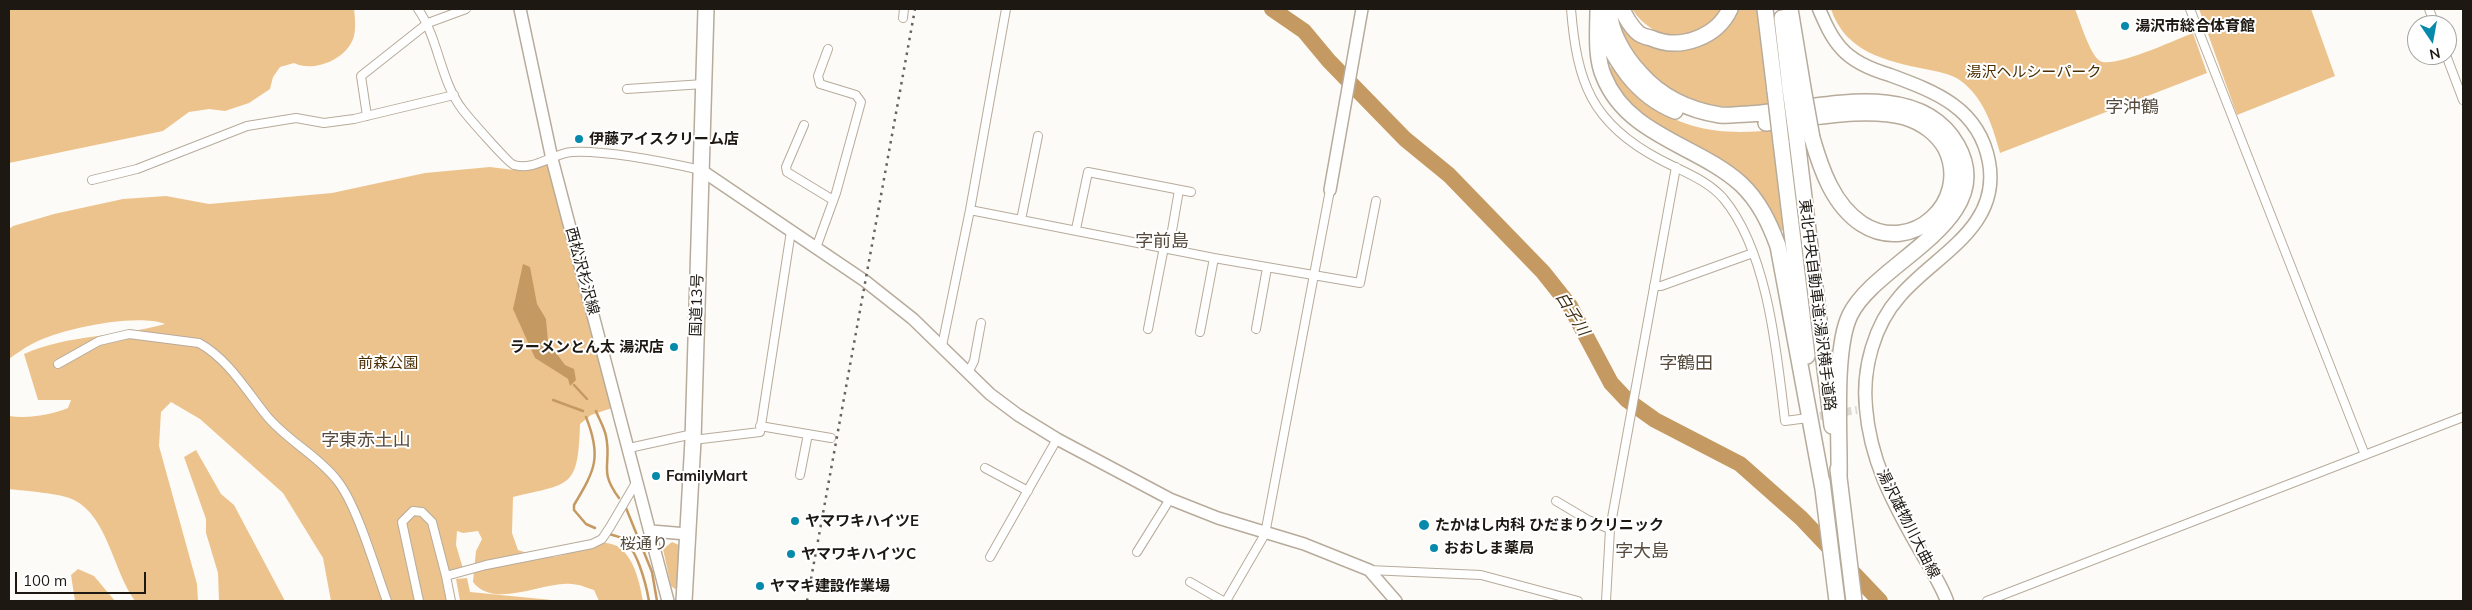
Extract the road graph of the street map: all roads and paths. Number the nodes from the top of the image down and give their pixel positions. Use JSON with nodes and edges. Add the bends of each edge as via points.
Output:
{"nodes":[{"id":1,"x":418,"y":9,"type":"edge"},
{"id":2,"x":466,"y":9,"type":"edge"},
{"id":3,"x":520,"y":9,"type":"edge"},
{"id":4,"x":706,"y":9,"type":"edge"},
{"id":5,"x":904,"y":9,"type":"edge"},
{"id":6,"x":1006,"y":9,"type":"edge"},
{"id":7,"x":1362,"y":9,"type":"edge"},
{"id":8,"x":1572,"y":9,"type":"edge"},
{"id":9,"x":1598,"y":9,"type":"edge"},
{"id":10,"x":1609,"y":9,"type":"edge"},
{"id":11,"x":1622,"y":9,"type":"edge"},
{"id":12,"x":1730,"y":9,"type":"edge"},
{"id":13,"x":1765,"y":9,"type":"edge"},
{"id":14,"x":1781,"y":9,"type":"edge"},
{"id":15,"x":1790,"y":9,"type":"edge"},
{"id":16,"x":1820,"y":9,"type":"edge"},
{"id":17,"x":2190,"y":9,"type":"edge"},
{"id":18,"x":453,"y":11,"type":"edge"},
{"id":19,"x":902,"y":18,"type":"dead end"},
{"id":20,"x":428,"y":23,"type":"junction"},
{"id":21,"x":1598,"y":25,"type":"junction"},
{"id":22,"x":828,"y":48,"type":"dead end"},
{"id":23,"x":2450,"y":65,"type":"edge"},
{"id":24,"x":704,"y":84,"type":"junction"},
{"id":25,"x":628,"y":89,"type":"dead end"},
{"id":26,"x":1789,"y":89,"type":"junction"},
{"id":27,"x":454,"y":95,"type":"junction"},
{"id":28,"x":2463,"y":100,"type":"edge"},
{"id":29,"x":367,"y":116,"type":"junction"},
{"id":30,"x":804,"y":124,"type":"dead end"},
{"id":31,"x":1038,"y":136,"type":"dead end"},
{"id":32,"x":1805,"y":139,"type":"junction"},
{"id":33,"x":552,"y":159,"type":"junction"},
{"id":34,"x":1676,"y":167,"type":"junction"},
{"id":35,"x":701,"y":170,"type":"junction"},
{"id":36,"x":92,"y":180,"type":"dead end"},
{"id":37,"x":1179,"y":190,"type":"junction"},
{"id":38,"x":1330,"y":190,"type":"joint"},
{"id":39,"x":1191,"y":192,"type":"dead end"},
{"id":40,"x":833,"y":200,"type":"junction"},
{"id":41,"x":1376,"y":201,"type":"dead end"},
{"id":42,"x":970,"y":210,"type":"junction"},
{"id":43,"x":1022,"y":220,"type":"junction"},
{"id":44,"x":1076,"y":229,"type":"junction"},
{"id":45,"x":791,"y":231,"type":"junction"},
{"id":46,"x":816,"y":248,"type":"junction"},
{"id":47,"x":1166,"y":248,"type":"junction"},
{"id":48,"x":1753,"y":253,"type":"junction"},
{"id":49,"x":1214,"y":258,"type":"junction"},
{"id":50,"x":1267,"y":268,"type":"junction"},
{"id":51,"x":1314,"y":274,"type":"junction"},
{"id":52,"x":1654,"y":286,"type":"junction"},
{"id":53,"x":981,"y":323,"type":"dead end"},
{"id":54,"x":1148,"y":329,"type":"dead end"},
{"id":55,"x":1256,"y":329,"type":"dead end"},
{"id":56,"x":1200,"y":332,"type":"dead end"},
{"id":57,"x":942,"y":346,"type":"junction"},
{"id":58,"x":58,"y":364,"type":"dead end"},
{"id":59,"x":968,"y":373,"type":"junction"},
{"id":60,"x":1808,"y":418,"type":"tunnel mouth"},
{"id":61,"x":2463,"y":418,"type":"edge"},
{"id":62,"x":760,"y":426,"type":"junction"},
{"id":63,"x":808,"y":434,"type":"junction"},
{"id":64,"x":693,"y":437,"type":"junction"},
{"id":65,"x":831,"y":438,"type":"dead end"},
{"id":66,"x":1057,"y":439,"type":"junction"},
{"id":67,"x":629,"y":448,"type":"junction"},
{"id":68,"x":2365,"y":455,"type":"junction"},
{"id":69,"x":985,"y":468,"type":"dead end"},
{"id":70,"x":800,"y":475,"type":"dead end"},
{"id":71,"x":1839,"y":478,"type":"junction"},
{"id":72,"x":638,"y":479,"type":"junction"},
{"id":73,"x":1823,"y":489,"type":"junction"},
{"id":74,"x":1028,"y":491,"type":"junction"},
{"id":75,"x":1170,"y":499,"type":"junction"},
{"id":76,"x":1556,"y":501,"type":"dead end"},
{"id":77,"x":1610,"y":529,"type":"junction"},
{"id":78,"x":651,"y":531,"type":"junction"},
{"id":79,"x":687,"y":534,"type":"junction"},
{"id":80,"x":1265,"y":534,"type":"junction"},
{"id":81,"x":1137,"y":552,"type":"dead end"},
{"id":82,"x":990,"y":558,"type":"dead end"},
{"id":83,"x":1369,"y":570,"type":"junction"},
{"id":84,"x":446,"y":576,"type":"junction"},
{"id":85,"x":1190,"y":582,"type":"dead end"},
{"id":86,"x":388,"y":601,"type":"edge"},
{"id":87,"x":419,"y":601,"type":"edge"},
{"id":88,"x":451,"y":601,"type":"edge"},
{"id":89,"x":668,"y":601,"type":"edge"},
{"id":90,"x":684,"y":601,"type":"edge"},
{"id":91,"x":1225,"y":601,"type":"edge"},
{"id":92,"x":1396,"y":601,"type":"edge"},
{"id":93,"x":1578,"y":601,"type":"edge"},
{"id":94,"x":1606,"y":601,"type":"edge"},
{"id":95,"x":1838,"y":601,"type":"edge"},
{"id":96,"x":1854,"y":601,"type":"edge"},
{"id":97,"x":1947,"y":601,"type":"edge"},
{"id":98,"x":1987,"y":601,"type":"edge"}],
"edges":[{"from":1,"to":20,"type":"street"},
{"from":2,"to":18,"type":"street"},
{"from":3,"to":33,"type":"street","name":"西松沢杉沢線"},
{"from":4,"to":24,"type":"highway","name":"国道13号"},
{"from":5,"to":19,"type":"street"},
{"from":6,"to":42,"type":"street"},
{"from":7,"to":38,"type":"street"},
{"from":8,"to":34,"type":"street","via":[[1580,73],[1599,110],[1615,130],[1637,147]]},
{"from":9,"to":21,"type":"highway"},
{"from":10,"to":71,"type":"highway","via":[[1618,42],[1629,62],[1647,81],[1674,101],[1722,115],[1874,102],[1903,105],[1940,122],[1958,148],[1965,174],[1958,206],[1933,237],[1873,284],[1850,316],[1840,359]]},
{"from":11,"to":12,"type":"highway","via":[[1637,32],[1668,43],[1683,43],[1714,30]]},
{"from":13,"to":26,"type":"highway","name":"東北中央自動車道;湯沢横手道路"},
{"from":14,"to":26,"type":"highway","name":"東北中央自動車道;湯沢横手道路"},
{"from":15,"to":26,"type":"highway"},
{"from":16,"to":97,"type":"main road","name":"湯沢雄物川大曲線","via":[[1837,43],[1857,61],[1954,103],[1977,129],[1989,163],[1987,199],[1966,237],[1900,295],[1882,319],[1873,340],[1861,408],[1883,481]]},
{"from":17,"to":68,"type":"street"},
{"from":18,"to":20,"type":"street"},
{"from":20,"to":27,"type":"street"},
{"from":20,"to":29,"type":"street","via":[[361,76]]},
{"from":21,"to":32,"type":"highway","via":[[1619,66],[1649,97],[1690,117],[1735,124],[1889,114],[1922,124],[1933,132],[1948,154],[1953,178],[1947,201],[1930,221],[1907,232],[1878,231],[1862,224],[1843,207]]},
{"from":21,"to":73,"type":"highway","via":[[1603,76],[1611,92],[1629,113],[1658,135],[1712,163],[1741,184],[1768,220],[1778,246]]},
{"from":22,"to":40,"type":"street","via":[[818,76],[820,84],[856,95],[862,102]]},
{"from":23,"to":28,"type":"street"},
{"from":24,"to":25,"type":"street"},
{"from":24,"to":35,"type":"highway","name":"国道13号"},
{"from":26,"to":32,"type":"highway","bridge":true},
{"from":26,"to":73,"type":"highway","name":"東北中央自動車道;湯沢横手道路","bridge":true,"via":[[1781,142]]},
{"from":27,"to":29,"type":"street"},
{"from":27,"to":33,"type":"street","via":[[462,109],[513,165],[527,166]]},
{"from":29,"to":36,"type":"street","via":[[324,122],[296,118],[247,126],[142,167]]},
{"from":30,"to":40,"type":"street","via":[[786,167],[787,172]]},
{"from":31,"to":43,"type":"street"},
{"from":32,"to":71,"type":"highway","name":"東北中央自動車道;湯沢横手道路"},
{"from":33,"to":35,"type":"street","via":[[571,151]]},
{"from":33,"to":67,"type":"street","name":"西松沢杉沢線"},
{"from":34,"to":48,"type":"street","via":[[1697,177],[1724,199]]},
{"from":34,"to":52,"type":"street"},
{"from":35,"to":45,"type":"street"},
{"from":35,"to":64,"type":"highway","name":"国道13号"},
{"from":37,"to":39,"type":"street"},
{"from":37,"to":44,"type":"street","via":[[1088,172]]},
{"from":37,"to":47,"type":"street"},
{"from":38,"to":51,"type":"street"},
{"from":40,"to":46,"type":"street"},
{"from":41,"to":51,"type":"street","via":[[1360,283]]},
{"from":42,"to":43,"type":"street"},
{"from":42,"to":57,"type":"street"},
{"from":43,"to":44,"type":"street"},
{"from":44,"to":47,"type":"street"},
{"from":45,"to":46,"type":"street"},
{"from":45,"to":62,"type":"street"},
{"from":46,"to":57,"type":"street","via":[[872,286]]},
{"from":47,"to":49,"type":"street"},
{"from":47,"to":54,"type":"street"},
{"from":48,"to":52,"type":"street","via":[[1662,286]]},
{"from":48,"to":60,"type":"street","via":[[1777,355],[1785,422]]},
{"from":49,"to":50,"type":"street"},
{"from":49,"to":56,"type":"street"},
{"from":50,"to":51,"type":"street"},
{"from":50,"to":55,"type":"street"},
{"from":51,"to":80,"type":"street"},
{"from":52,"to":77,"type":"street"},
{"from":53,"to":59,"type":"street","via":[[974,361]]},
{"from":57,"to":59,"type":"street"},
{"from":58,"to":86,"type":"street","via":[[99,341],[129,334],[199,343],[210,349],[268,417],[344,488]]},
{"from":59,"to":66,"type":"street","via":[[1011,410]]},
{"from":61,"to":68,"type":"street"},
{"from":62,"to":63,"type":"street"},
{"from":62,"to":64,"type":"street","via":[[760,432]]},
{"from":63,"to":65,"type":"street"},
{"from":63,"to":70,"type":"street"},
{"from":64,"to":67,"type":"street"},
{"from":64,"to":79,"type":"highway","name":"国道13号"},
{"from":66,"to":74,"type":"street"},
{"from":66,"to":75,"type":"street"},
{"from":67,"to":72,"type":"street","name":"西松沢杉沢線"},
{"from":68,"to":98,"type":"street"},
{"from":69,"to":74,"type":"street"},
{"from":71,"to":96,"type":"highway","name":"東北中央自動車道;湯沢横手道路"},
{"from":72,"to":78,"type":"street","name":"西松沢杉沢線"},
{"from":72,"to":84,"type":"street","via":[[602,539],[592,544]]},
{"from":73,"to":95,"type":"highway","name":"東北中央自動車道;湯沢横手道路"},
{"from":74,"to":82,"type":"street"},
{"from":75,"to":80,"type":"street"},
{"from":75,"to":81,"type":"street"},
{"from":76,"to":77,"type":"street"},
{"from":77,"to":94,"type":"street"},
{"from":78,"to":79,"type":"street"},
{"from":78,"to":89,"type":"street","name":"西松沢杉沢線"},
{"from":79,"to":90,"type":"highway","name":"国道13号"},
{"from":80,"to":83,"type":"street","via":[[1304,544]]},
{"from":80,"to":91,"type":"street"},
{"from":83,"to":92,"type":"street"},
{"from":83,"to":93,"type":"street","via":[[1481,575]]},
{"from":84,"to":87,"type":"street","via":[[432,522],[422,512],[413,511],[402,522]]},
{"from":84,"to":88,"type":"street"},
{"from":85,"to":91,"type":"street"}]}
